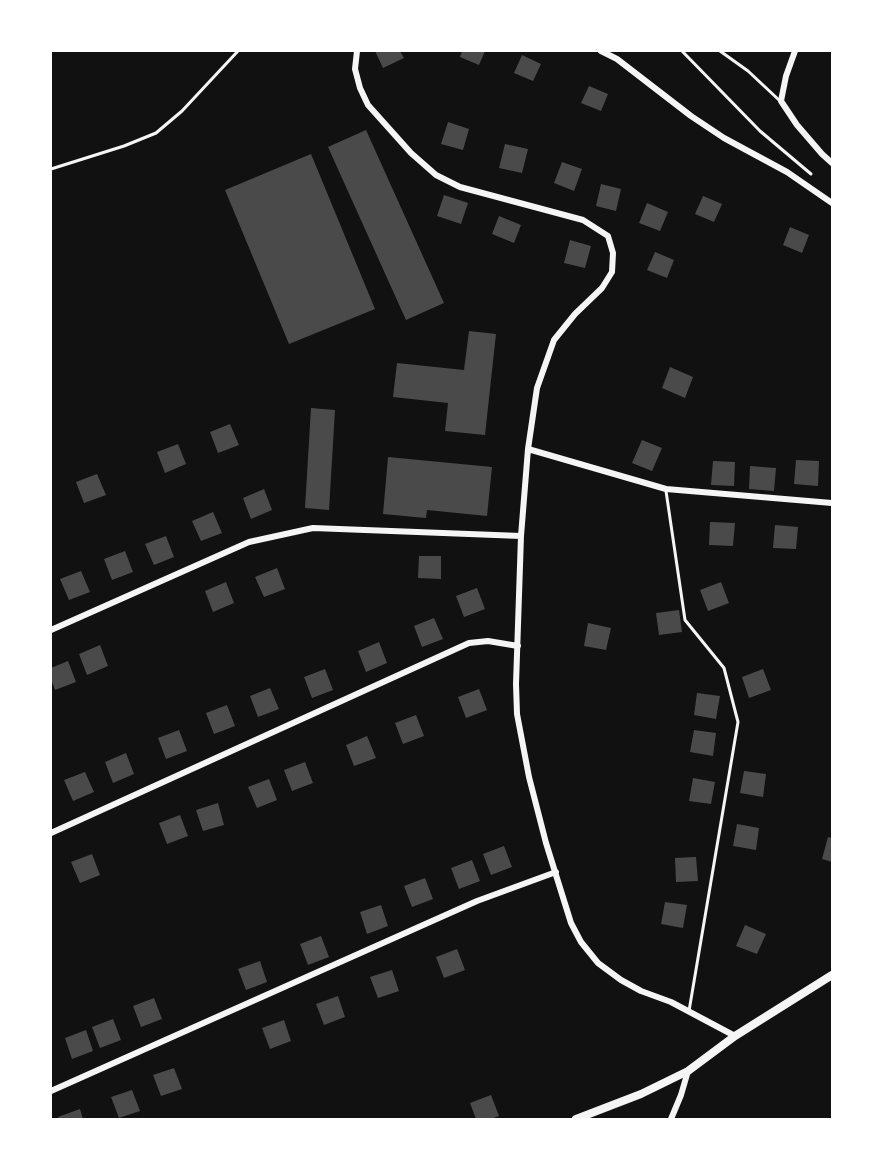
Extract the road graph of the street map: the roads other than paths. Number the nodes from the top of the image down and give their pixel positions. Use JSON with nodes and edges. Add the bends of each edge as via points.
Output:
{"nodes":[{"id":1,"x":238,"y":51,"type":"edge"},
{"id":2,"x":357,"y":51,"type":"edge"},
{"id":3,"x":601,"y":51,"type":"edge"},
{"id":4,"x":720,"y":51,"type":"edge"},
{"id":5,"x":795,"y":51,"type":"edge"},
{"id":6,"x":781,"y":101,"type":"junction"},
{"id":7,"x":832,"y":163,"type":"edge"},
{"id":8,"x":51,"y":169,"type":"edge"},
{"id":9,"x":832,"y":203,"type":"edge"},
{"id":10,"x":528,"y":448,"type":"junction"},
{"id":11,"x":666,"y":489,"type":"junction"},
{"id":12,"x":832,"y":503,"type":"edge"},
{"id":13,"x":521,"y":536,"type":"junction"},
{"id":14,"x":51,"y":630,"type":"edge"},
{"id":15,"x":518,"y":646,"type":"junction"},
{"id":16,"x":51,"y":833,"type":"edge"},
{"id":17,"x":556,"y":872,"type":"junction"},
{"id":18,"x":832,"y":975,"type":"edge"},
{"id":19,"x":689,"y":1011,"type":"junction"},
{"id":20,"x":735,"y":1036,"type":"junction"},
{"id":21,"x":688,"y":1071,"type":"junction"},
{"id":22,"x":51,"y":1091,"type":"edge"},
{"id":23,"x":576,"y":1119,"type":"edge"},
{"id":24,"x":671,"y":1119,"type":"edge"}],
"edges":[{"from":1,"to":8,"type":"lane","via":[[156,133]]},
{"from":2,"to":10,"type":"street","via":[[355,69],[368,105],[435,176],[460,187],[584,220],[608,236],[613,253],[612,272],[554,340],[537,388]]},
{"from":3,"to":9,"type":"street","via":[[716,133],[787,172]]},
{"from":4,"to":6,"type":"lane"},
{"from":5,"to":6,"type":"street"},
{"from":6,"to":7,"type":"street"},
{"from":10,"to":11,"type":"street"},
{"from":10,"to":13,"type":"street"},
{"from":11,"to":12,"type":"street"},
{"from":11,"to":19,"type":"lane","via":[[685,621],[724,668],[738,722]]},
{"from":13,"to":14,"type":"street","via":[[313,528],[249,542]]},
{"from":13,"to":15,"type":"street"},
{"from":15,"to":16,"type":"street","via":[[488,641],[468,643]]},
{"from":15,"to":17,"type":"street","via":[[517,714]]},
{"from":17,"to":19,"type":"street","via":[[571,922],[598,963],[641,991]]},
{"from":17,"to":22,"type":"street","via":[[477,901]]},
{"from":18,"to":20,"type":"street"},
{"from":19,"to":20,"type":"street"},
{"from":20,"to":21,"type":"street"},
{"from":21,"to":23,"type":"street"},
{"from":21,"to":24,"type":"street"}]}
